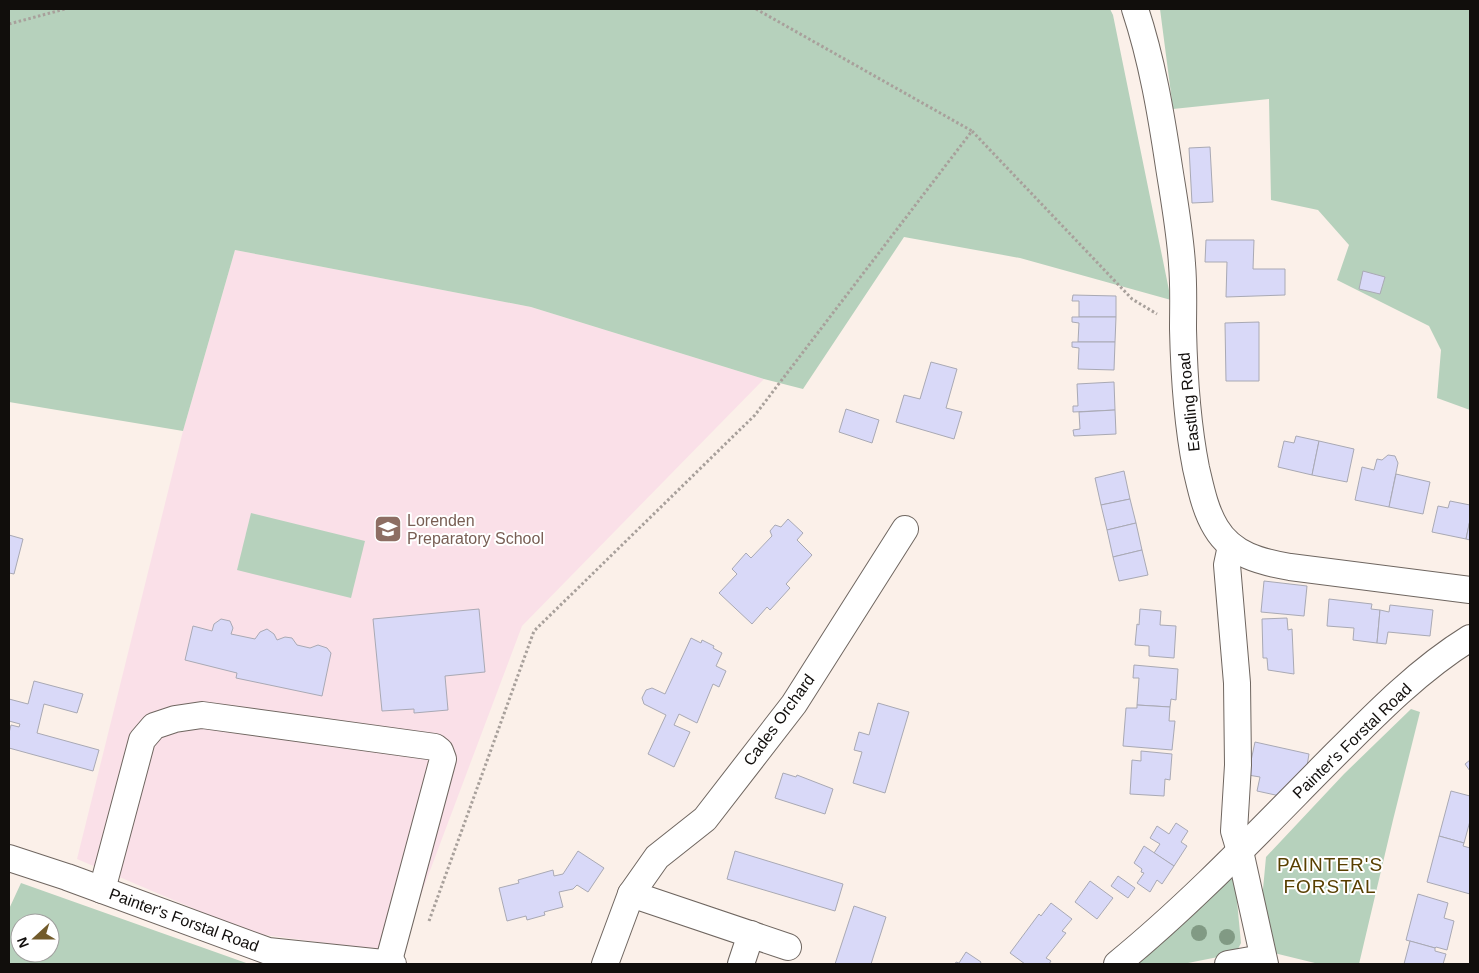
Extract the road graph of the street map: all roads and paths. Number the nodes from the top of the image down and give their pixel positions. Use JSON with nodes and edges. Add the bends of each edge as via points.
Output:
{"nodes":[{"id":1,"x":66,"y":9,"type":"edge"},
{"id":2,"x":756,"y":9,"type":"edge"},
{"id":3,"x":1135,"y":9,"type":"edge"},
{"id":4,"x":9,"y":24,"type":"edge"},
{"id":5,"x":972,"y":131,"type":"junction"},
{"id":6,"x":1183,"y":330,"type":"junction"},
{"id":7,"x":905,"y":529,"type":"dead end"},
{"id":8,"x":1231,"y":546,"type":"junction"},
{"id":9,"x":1470,"y":590,"type":"edge"},
{"id":10,"x":1470,"y":638,"type":"edge"},
{"id":11,"x":1240,"y":851,"type":"junction"},
{"id":12,"x":9,"y":858,"type":"edge"},
{"id":13,"x":102,"y":890,"type":"junction"},
{"id":14,"x":631,"y":894,"type":"junction"},
{"id":15,"x":427,"y":927,"type":"dead end"},
{"id":16,"x":751,"y":934,"type":"junction"},
{"id":17,"x":788,"y":947,"type":"dead end"},
{"id":18,"x":1263,"y":961,"type":"edge"},
{"id":19,"x":388,"y":964,"type":"edge"},
{"id":20,"x":393,"y":964,"type":"edge"},
{"id":21,"x":605,"y":964,"type":"edge"},
{"id":22,"x":741,"y":964,"type":"edge"},
{"id":23,"x":1117,"y":964,"type":"edge"},
{"id":24,"x":1228,"y":964,"type":"edge"}],
"edges":[{"from":1,"to":4,"type":"path"},
{"from":2,"to":5,"type":"path"},
{"from":3,"to":6,"type":"street","name":"Eastling Road","via":[[1163,128],[1174,201],[1183,266]]},
{"from":5,"to":6,"type":"path","via":[[1132,298]]},
{"from":5,"to":15,"type":"path","via":[[755,415],[534,631]]},
{"from":6,"to":8,"type":"street","name":"Eastling Road","via":[[1188,417],[1199,481],[1211,518]]},
{"from":7,"to":14,"type":"street","name":"Cades Orchard","via":[[794,704],[705,818],[657,857]]},
{"from":8,"to":9,"type":"street","name":"Eastling Road","via":[[1251,558],[1273,564]]},
{"from":8,"to":11,"type":"street","via":[[1227,565],[1237,683],[1238,765],[1234,831]]},
{"from":10,"to":11,"type":"street","name":"Painter's Forstal Road","via":[[1407,685],[1368,721]]},
{"from":11,"to":18,"type":"street"},
{"from":11,"to":23,"type":"street","name":"Painter's Forstal Road"},
{"from":12,"to":13,"type":"street","name":"Painter's Forstal Road"},
{"from":13,"to":19,"type":"street","name":"Painter's Forstal Road","via":[[268,951]]},
{"from":13,"to":19,"type":"street","via":[[142,740],[154,726],[202,715],[435,747],[443,759]]},
{"from":14,"to":16,"type":"street"},
{"from":14,"to":21,"type":"street","name":"Cades Orchard"},
{"from":16,"to":17,"type":"street"},
{"from":16,"to":22,"type":"street"},
{"from":18,"to":24,"type":"street"},
{"from":19,"to":20,"type":"street","name":"Painter's Forstal Road"}]}
